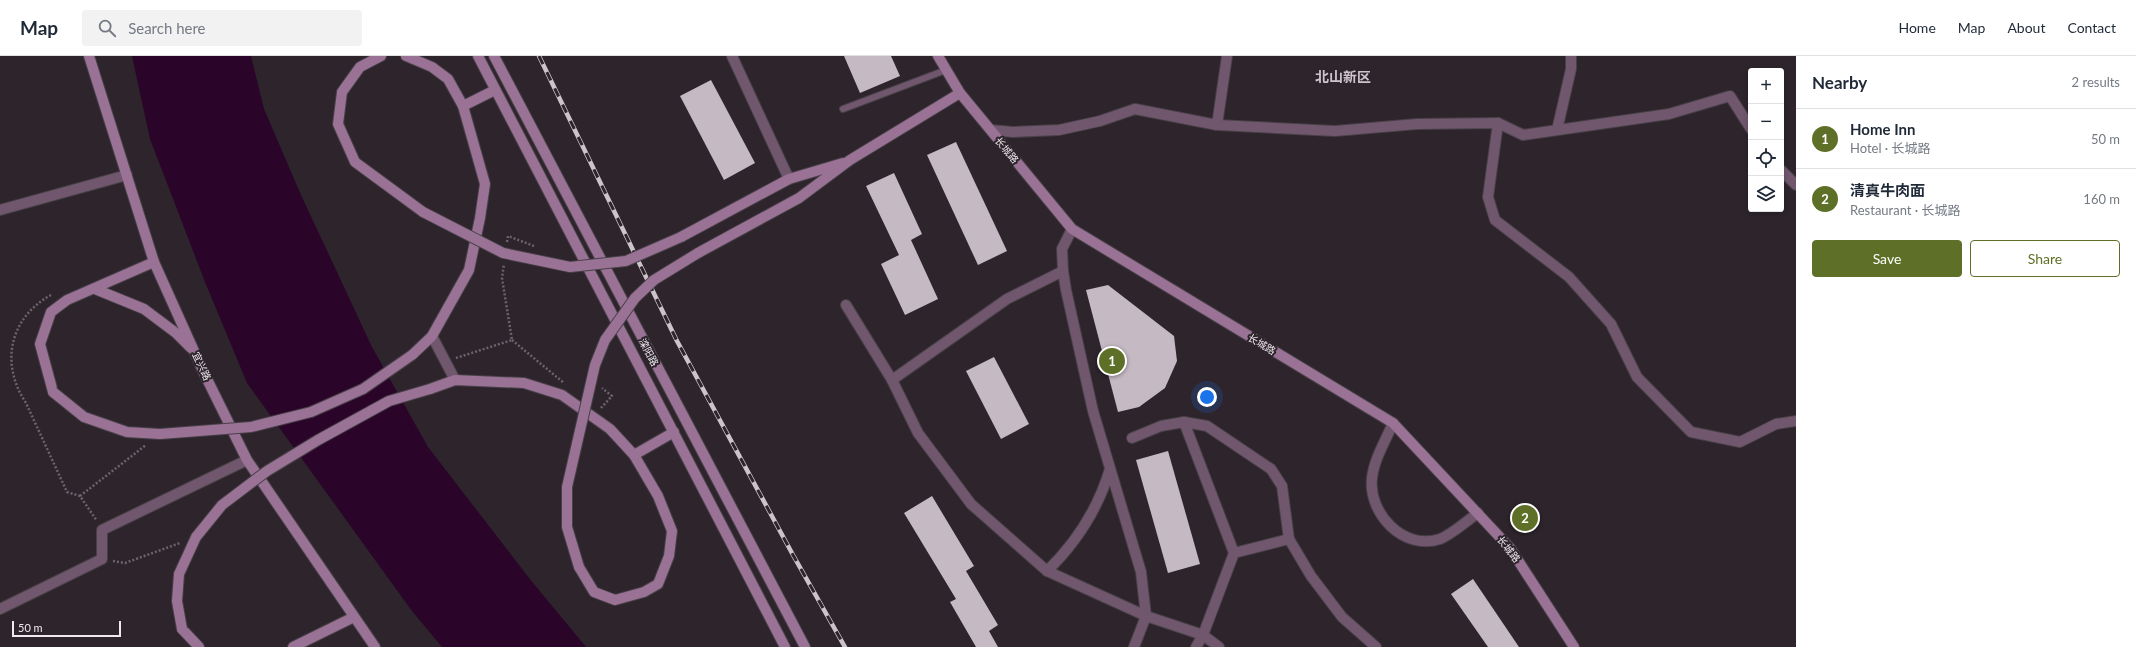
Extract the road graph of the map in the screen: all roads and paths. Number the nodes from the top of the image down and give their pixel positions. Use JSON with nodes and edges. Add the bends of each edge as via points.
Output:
{"nodes":[{"id":1,"x":89,"y":56,"type":"edge"},
{"id":2,"x":381,"y":56,"type":"edge"},
{"id":3,"x":406,"y":56,"type":"edge"},
{"id":4,"x":478,"y":56,"type":"edge"},
{"id":5,"x":494,"y":56,"type":"edge"},
{"id":6,"x":732,"y":56,"type":"edge"},
{"id":7,"x":938,"y":56,"type":"edge"},
{"id":8,"x":1227,"y":56,"type":"edge"},
{"id":9,"x":1571,"y":56,"type":"edge"},
{"id":10,"x":946,"y":70,"type":"junction"},
{"id":11,"x":495,"y":90,"type":"junction"},
{"id":12,"x":960,"y":93,"type":"junction"},
{"id":13,"x":463,"y":106,"type":"junction"},
{"id":14,"x":843,"y":109,"type":"dead end"},
{"id":15,"x":1498,"y":123,"type":"junction"},
{"id":16,"x":1748,"y":124,"type":"edge"},
{"id":17,"x":1217,"y":125,"type":"junction"},
{"id":18,"x":990,"y":130,"type":"junction"},
{"id":19,"x":1557,"y":130,"type":"junction"},
{"id":20,"x":850,"y":160,"type":"junction"},
{"id":21,"x":1784,"y":173,"type":"edge"},
{"id":22,"x":127,"y":175,"type":"junction"},
{"id":23,"x":789,"y":179,"type":"junction"},
{"id":24,"x":1796,"y":185,"type":"edge"},
{"id":25,"x":0,"y":210,"type":"edge"},
{"id":26,"x":1072,"y":229,"type":"junction"},
{"id":27,"x":154,"y":262,"type":"junction"},
{"id":28,"x":1063,"y":271,"type":"junction"},
{"id":29,"x":502,"y":278,"type":"dead end"},
{"id":30,"x":95,"y":289,"type":"junction"},
{"id":31,"x":846,"y":305,"type":"dead end"},
{"id":32,"x":432,"y":336,"type":"junction"},
{"id":33,"x":512,"y":340,"type":"junction"},
{"id":34,"x":195,"y":351,"type":"junction"},
{"id":35,"x":444,"y":362,"type":"junction"},
{"id":36,"x":592,"y":378,"type":"junction"},
{"id":37,"x":455,"y":380,"type":"junction"},
{"id":38,"x":892,"y":380,"type":"junction"},
{"id":39,"x":568,"y":386,"type":"dead end"},
{"id":40,"x":597,"y":413,"type":"dead end"},
{"id":41,"x":1796,"y":420,"type":"edge"},
{"id":42,"x":1184,"y":422,"type":"junction"},
{"id":43,"x":1393,"y":424,"type":"junction"},
{"id":44,"x":674,"y":432,"type":"junction"},
{"id":45,"x":160,"y":434,"type":"junction"},
{"id":46,"x":1132,"y":438,"type":"dead end"},
{"id":47,"x":634,"y":454,"type":"junction"},
{"id":48,"x":247,"y":460,"type":"junction"},
{"id":49,"x":1110,"y":468,"type":"junction"},
{"id":50,"x":1478,"y":513,"type":"junction"},
{"id":51,"x":102,"y":530,"type":"junction"},
{"id":52,"x":196,"y":537,"type":"junction"},
{"id":53,"x":1289,"y":539,"type":"junction"},
{"id":54,"x":1234,"y":553,"type":"junction"},
{"id":55,"x":125,"y":563,"type":"dead end"},
{"id":56,"x":1047,"y":571,"type":"junction"},
{"id":57,"x":0,"y":609,"type":"edge"},
{"id":58,"x":1146,"y":616,"type":"junction"},
{"id":59,"x":354,"y":617,"type":"junction"},
{"id":60,"x":1203,"y":635,"type":"junction"},
{"id":61,"x":199,"y":647,"type":"edge"},
{"id":62,"x":293,"y":647,"type":"edge"},
{"id":63,"x":375,"y":647,"type":"edge"},
{"id":64,"x":785,"y":647,"type":"edge"},
{"id":65,"x":805,"y":647,"type":"edge"},
{"id":66,"x":1134,"y":647,"type":"edge"},
{"id":67,"x":1196,"y":647,"type":"edge"},
{"id":68,"x":1219,"y":647,"type":"edge"},
{"id":69,"x":1376,"y":647,"type":"edge"},
{"id":70,"x":1574,"y":647,"type":"edge"}],
"edges":[{"from":1,"to":22,"type":"street","name":"宜兴路"},
{"from":2,"to":23,"type":"street","bridge":true,"via":[[360,67],[342,92],[338,124],[355,162],[423,212],[503,253],[570,267],[626,261],[680,237]]},
{"from":3,"to":13,"type":"street","via":[[432,67],[448,79]]},
{"from":4,"to":11,"type":"street","name":"滦阳路"},
{"from":5,"to":65,"type":"street","name":"滦阳路"},
{"from":6,"to":23,"type":"street"},
{"from":7,"to":10,"type":"street","name":"长城路"},
{"from":8,"to":17,"type":"street"},
{"from":9,"to":19,"type":"street","via":[[1571,69]]},
{"from":10,"to":12,"type":"street","name":"长城路"},
{"from":10,"to":14,"type":"lane"},
{"from":11,"to":13,"type":"street"},
{"from":11,"to":44,"type":"street","name":"滦阳路"},
{"from":12,"to":18,"type":"street","name":"长城路"},
{"from":12,"to":20,"type":"street"},
{"from":13,"to":32,"type":"street","via":[[485,184],[469,270]]},
{"from":15,"to":17,"type":"street","via":[[1417,124],[1335,131]]},
{"from":15,"to":19,"type":"street","via":[[1523,135]]},
{"from":15,"to":41,"type":"street","via":[[1488,197],[1495,220],[1569,277],[1611,324],[1637,377],[1691,432],[1740,442],[1776,424]]},
{"from":16,"to":19,"type":"street","via":[[1730,96],[1669,114]]},
{"from":17,"to":18,"type":"street","via":[[1135,109],[1100,122],[1059,130]]},
{"from":18,"to":26,"type":"street","name":"长城路"},
{"from":20,"to":23,"type":"street"},
{"from":20,"to":36,"type":"street","bridge":true,"via":[[799,198],[654,280],[635,298],[605,340]]},
{"from":21,"to":24,"type":"street"},
{"from":22,"to":25,"type":"street"},
{"from":22,"to":27,"type":"street","name":"宜兴路"},
{"from":26,"to":28,"type":"street","via":[[1062,249]]},
{"from":26,"to":43,"type":"street","name":"长城路"},
{"from":27,"to":30,"type":"street"},
{"from":27,"to":34,"type":"street","name":"宜兴路"},
{"from":28,"to":38,"type":"street","via":[[1007,298]]},
{"from":28,"to":49,"type":"street","via":[[1093,411]]},
{"from":29,"to":33,"type":"path"},
{"from":30,"to":34,"type":"street","via":[[144,309]]},
{"from":30,"to":45,"type":"street","bridge":true,"via":[[67,300],[51,312],[40,344],[53,392],[84,417],[127,432]]},
{"from":31,"to":38,"type":"street"},
{"from":32,"to":35,"type":"street"},
{"from":32,"to":45,"type":"street","bridge":true,"via":[[412,355],[363,390],[311,412],[251,428]]},
{"from":33,"to":35,"type":"path"},
{"from":33,"to":39,"type":"path"},
{"from":34,"to":48,"type":"street","name":"宜兴路"},
{"from":35,"to":37,"type":"street"},
{"from":36,"to":40,"type":"path","via":[[612,396]]},
{"from":36,"to":47,"type":"street","bridge":true,"via":[[567,487],[568,527],[579,567],[594,592],[615,600],[644,592],[658,584],[670,556],[672,531],[658,496]]},
{"from":37,"to":47,"type":"street","via":[[524,383],[562,395],[610,429]]},
{"from":37,"to":52,"type":"street","bridge":true,"via":[[389,401],[266,471],[222,505]]},
{"from":38,"to":56,"type":"street","via":[[918,433],[972,504]]},
{"from":42,"to":46,"type":"street","via":[[1161,426]]},
{"from":42,"to":53,"type":"street","via":[[1207,426],[1271,469],[1282,486]]},
{"from":42,"to":54,"type":"street"},
{"from":43,"to":50,"type":"street","name":"长城路"},
{"from":43,"to":50,"type":"street","via":[[1372,477],[1373,497],[1387,523],[1394,530],[1412,538],[1432,540],[1441,539]]},
{"from":44,"to":47,"type":"street"},
{"from":44,"to":64,"type":"street","name":"滦阳路"},
{"from":45,"to":51,"type":"path","via":[[80,496]]},
{"from":48,"to":51,"type":"street"},
{"from":48,"to":59,"type":"street","name":"宜兴路"},
{"from":49,"to":56,"type":"street","via":[[1099,500],[1083,529]]},
{"from":49,"to":58,"type":"street","via":[[1141,572]]},
{"from":50,"to":70,"type":"street","name":"长城路","via":[[1510,548]]},
{"from":51,"to":57,"type":"street","via":[[102,559]]},
{"from":52,"to":55,"type":"path"},
{"from":52,"to":61,"type":"street","bridge":true,"via":[[179,574],[177,601],[182,629]]},
{"from":53,"to":54,"type":"street"},
{"from":53,"to":69,"type":"street","via":[[1311,576],[1342,617]]},
{"from":54,"to":60,"type":"street"},
{"from":56,"to":58,"type":"street"},
{"from":58,"to":60,"type":"street"},
{"from":58,"to":66,"type":"street"},
{"from":59,"to":62,"type":"street"},
{"from":59,"to":63,"type":"street","name":"宜兴路"},
{"from":60,"to":67,"type":"street"},
{"from":60,"to":68,"type":"street"}]}
